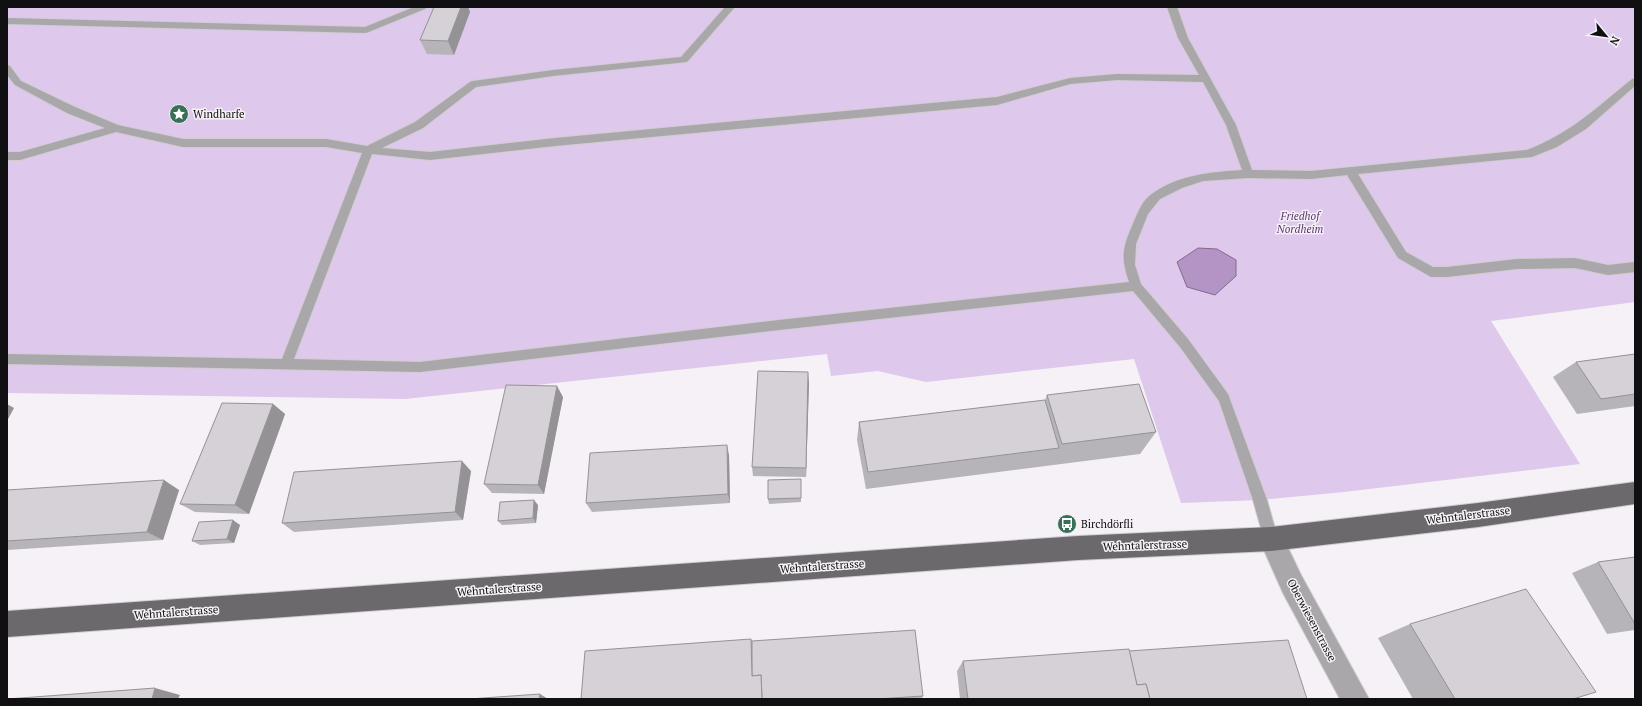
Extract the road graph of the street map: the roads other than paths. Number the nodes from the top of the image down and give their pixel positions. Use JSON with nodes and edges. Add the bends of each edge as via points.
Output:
{"nodes":[{"id":1,"x":422,"y":7,"type":"edge"},
{"id":2,"x":730,"y":7,"type":"edge"},
{"id":3,"x":1172,"y":7,"type":"edge"},
{"id":4,"x":7,"y":21,"type":"edge"},
{"id":5,"x":7,"y":68,"type":"edge"},
{"id":6,"x":1205,"y":79,"type":"junction"},
{"id":7,"x":1635,"y":81,"type":"edge"},
{"id":8,"x":116,"y":128,"type":"junction"},
{"id":9,"x":368,"y":150,"type":"junction"},
{"id":10,"x":7,"y":156,"type":"edge"},
{"id":11,"x":1350,"y":171,"type":"junction"},
{"id":12,"x":1248,"y":174,"type":"junction"},
{"id":13,"x":1635,"y":267,"type":"edge"},
{"id":14,"x":1136,"y":286,"type":"junction"},
{"id":15,"x":7,"y":359,"type":"edge"},
{"id":16,"x":287,"y":364,"type":"junction"},
{"id":17,"x":1635,"y":493,"type":"edge"},
{"id":18,"x":1271,"y":539,"type":"junction"},
{"id":19,"x":7,"y":624,"type":"edge"},
{"id":20,"x":1355,"y":699,"type":"edge"}],
"edges":[{"from":1,"to":4,"type":"lane","via":[[366,30]]},
{"from":2,"to":9,"type":"lane","via":[[684,60],[473,84],[419,125]]},
{"from":3,"to":6,"type":"lane","via":[[1183,38]]},
{"from":5,"to":8,"type":"lane","via":[[18,83],[71,110]]},
{"from":6,"to":9,"type":"lane","via":[[1117,77],[1070,81],[998,101],[430,156]]},
{"from":6,"to":12,"type":"lane","via":[[1231,125]]},
{"from":7,"to":11,"type":"lane","via":[[1582,126],[1553,144],[1528,154]]},
{"from":8,"to":9,"type":"lane","via":[[183,143],[326,143]]},
{"from":8,"to":10,"type":"lane","via":[[20,156]]},
{"from":9,"to":16,"type":"lane"},
{"from":11,"to":12,"type":"lane","via":[[1311,175]]},
{"from":11,"to":13,"type":"lane","via":[[1402,255],[1431,272],[1517,264],[1575,263],[1608,270]]},
{"from":12,"to":14,"type":"lane","via":[[1203,177],[1178,184],[1156,196],[1143,212],[1130,244],[1130,265]]},
{"from":14,"to":16,"type":"lane","via":[[420,367]]},
{"from":14,"to":18,"type":"lane","via":[[1184,343],[1224,398]]},
{"from":15,"to":16,"type":"lane"},
{"from":17,"to":18,"type":"main road","name":"Wehntalerstrasse","via":[[1478,515]]},
{"from":18,"to":19,"type":"main road","name":"Wehntalerstrasse","via":[[1078,548]]},
{"from":18,"to":20,"type":"street","name":"Oberwiesenstrasse","via":[[1292,584]]}]}
